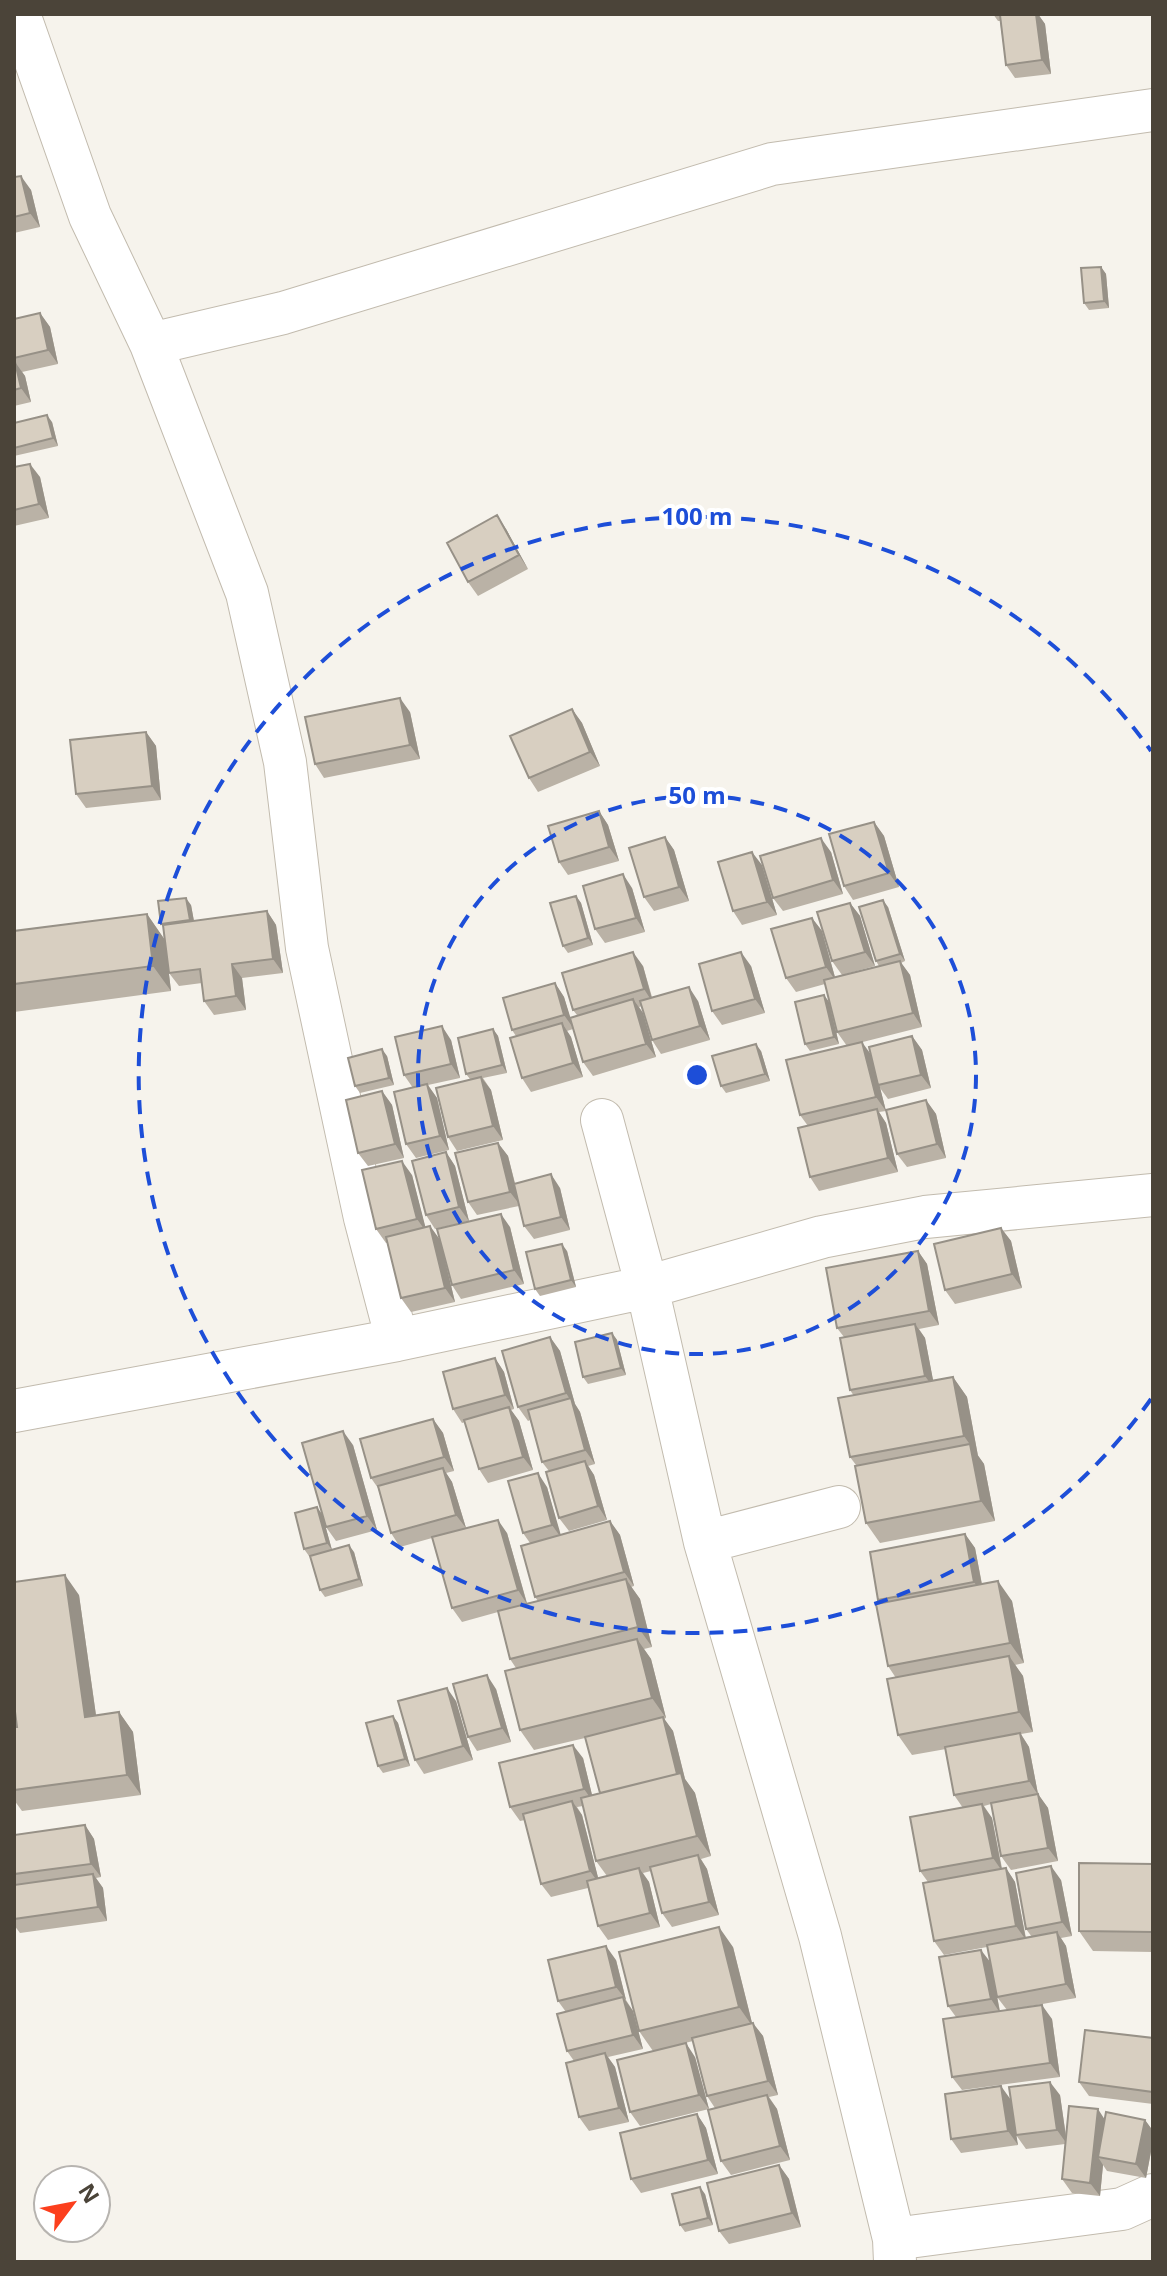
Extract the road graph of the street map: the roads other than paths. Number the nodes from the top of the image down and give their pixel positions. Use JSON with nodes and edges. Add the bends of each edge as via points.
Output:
{"nodes":[{"id":1,"x":19,"y":14,"type":"edge"},
{"id":2,"x":1153,"y":110,"type":"edge"},
{"id":3,"x":151,"y":344,"type":"junction"},
{"id":4,"x":602,"y":1120,"type":"dead end"},
{"id":5,"x":1153,"y":1195,"type":"edge"},
{"id":6,"x":647,"y":1287,"type":"junction"},
{"id":7,"x":397,"y":1340,"type":"junction"},
{"id":8,"x":14,"y":1411,"type":"edge"},
{"id":9,"x":839,"y":1507,"type":"dead end"},
{"id":10,"x":705,"y":1542,"type":"junction"},
{"id":11,"x":1153,"y":2195,"type":"edge"},
{"id":12,"x":894,"y":2250,"type":"edge"}],
"edges":[{"from":1,"to":3,"type":"street","via":[[90,216]]},
{"from":2,"to":3,"type":"street","via":[[772,164],[283,313]]},
{"from":3,"to":7,"type":"street","via":[[247,593],[285,762],[307,948]]},
{"from":4,"to":6,"type":"street"},
{"from":5,"to":6,"type":"street","via":[[925,1217],[822,1237]]},
{"from":6,"to":7,"type":"street"},
{"from":6,"to":10,"type":"street"},
{"from":7,"to":8,"type":"street"},
{"from":9,"to":10,"type":"street"},
{"from":10,"to":12,"type":"street","via":[[820,1936]]},
{"from":11,"to":12,"type":"street","via":[[1122,2209]]}]}
